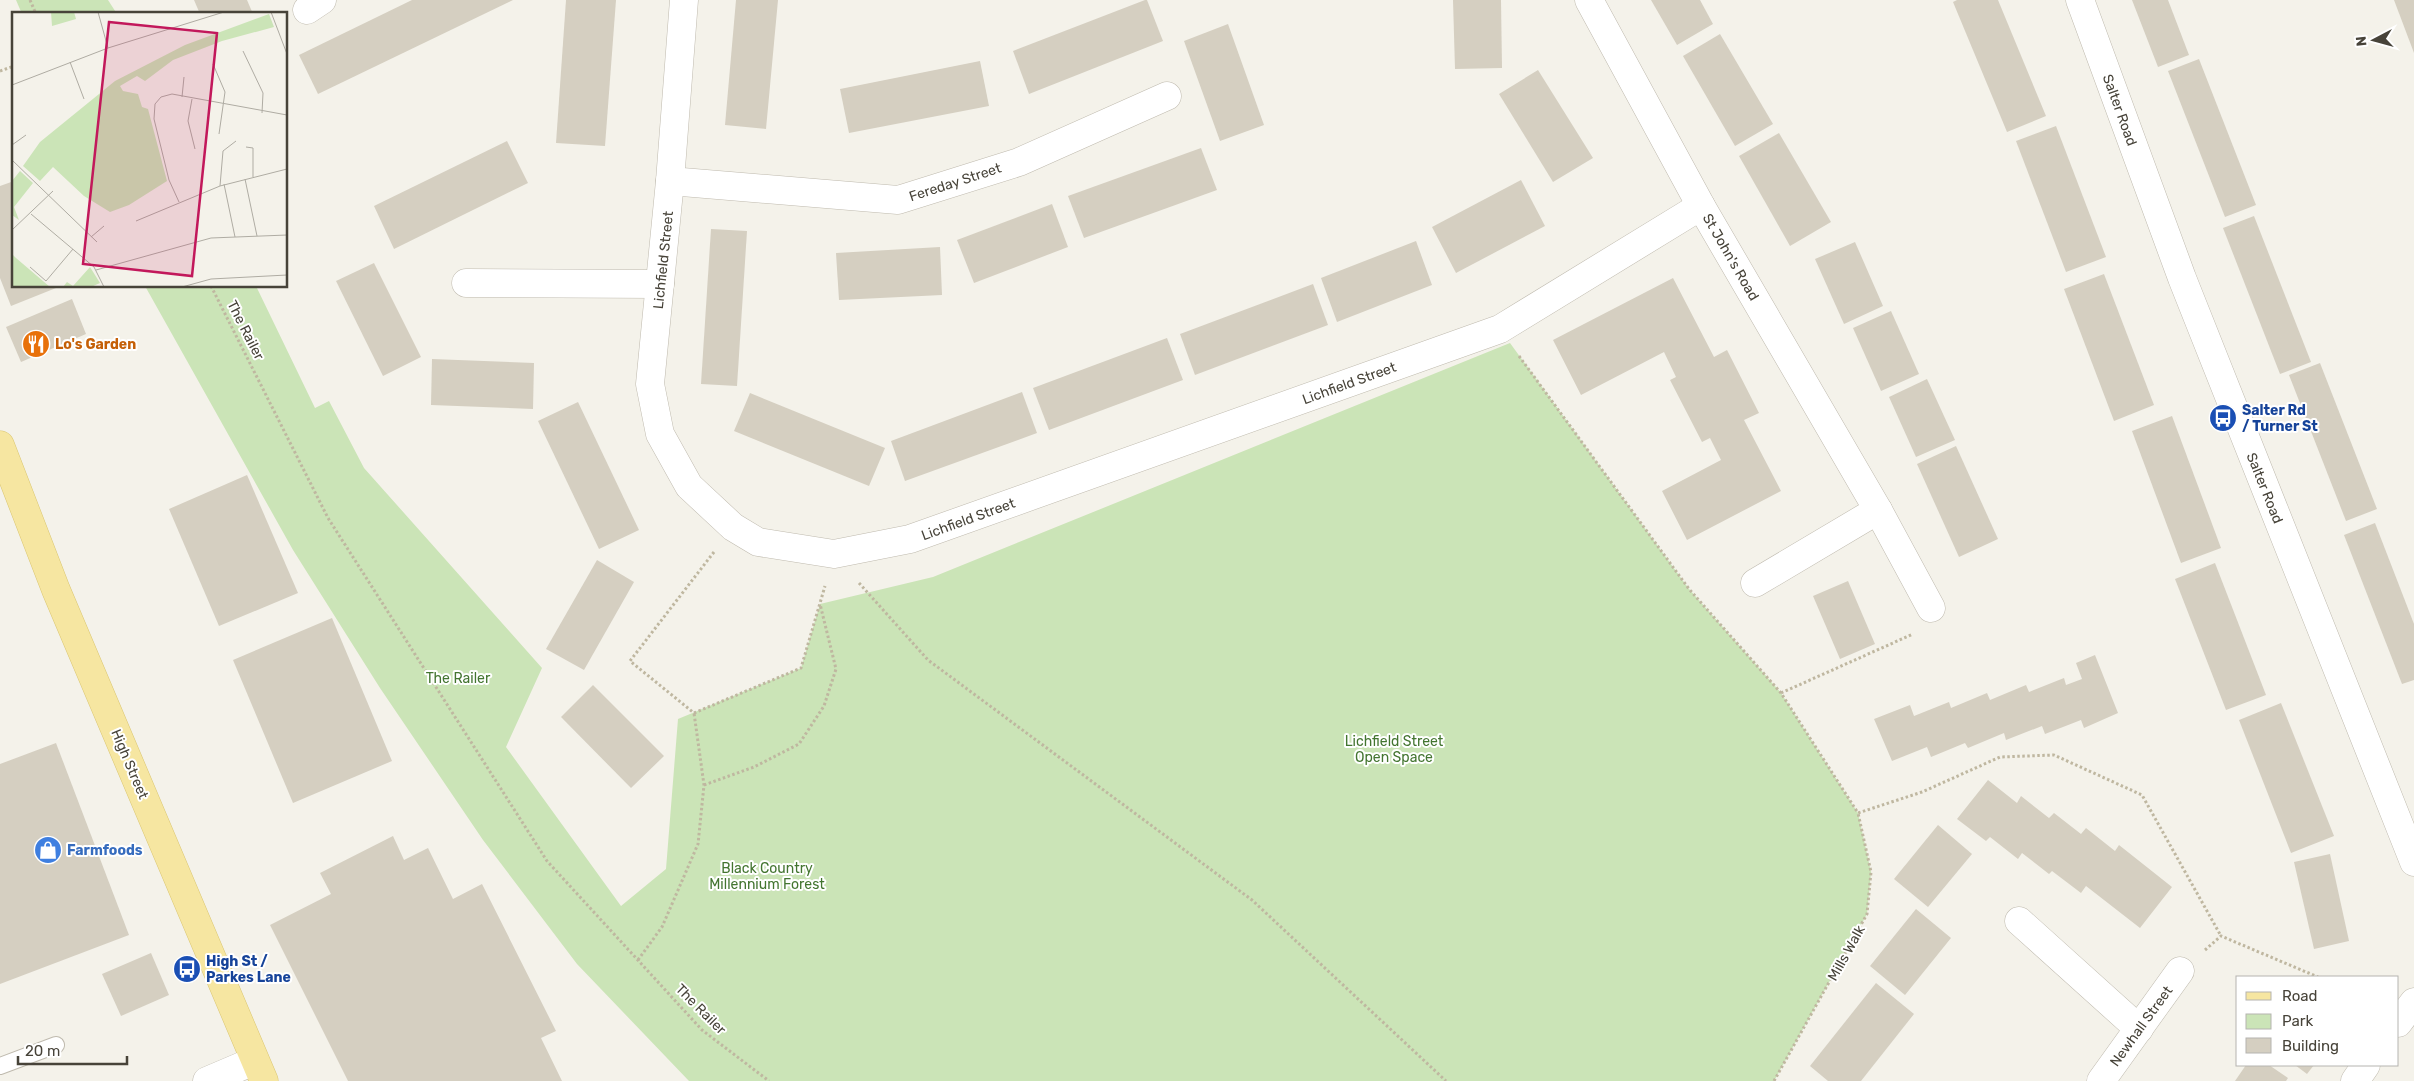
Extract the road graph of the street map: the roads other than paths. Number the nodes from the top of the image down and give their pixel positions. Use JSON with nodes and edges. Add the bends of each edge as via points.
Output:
{"nodes":[{"id":1,"x":684,"y":0,"type":"edge"},
{"id":2,"x":1590,"y":0,"type":"edge"},
{"id":3,"x":2080,"y":0,"type":"edge"},
{"id":4,"x":1167,"y":96,"type":"dead end"},
{"id":5,"x":670,"y":181,"type":"junction"},
{"id":6,"x":1701,"y":206,"type":"junction"},
{"id":7,"x":466,"y":283,"type":"dead end"},
{"id":8,"x":660,"y":284,"type":"junction"},
{"id":9,"x":0,"y":445,"type":"edge"},
{"id":10,"x":1878,"y":510,"type":"junction"},
{"id":11,"x":1755,"y":583,"type":"dead end"},
{"id":12,"x":1931,"y":608,"type":"road end"},
{"id":13,"x":2414,"y":862,"type":"edge"},
{"id":14,"x":2019,"y":921,"type":"dead end"},
{"id":15,"x":2180,"y":971,"type":"road end"},
{"id":16,"x":2414,"y":1002,"type":"edge"},
{"id":17,"x":2399,"y":1021,"type":"edge"},
{"id":18,"x":2139,"y":1029,"type":"junction"},
{"id":19,"x":56,"y":1045,"type":"dead end"},
{"id":20,"x":0,"y":1066,"type":"edge"},
{"id":21,"x":2365,"y":1066,"type":"edge"},
{"id":22,"x":259,"y":1071,"type":"edge"},
{"id":23,"x":206,"y":1081,"type":"edge"},
{"id":24,"x":2101,"y":1081,"type":"edge"},
{"id":25,"x":2355,"y":1081,"type":"edge"}],
"edges":[{"from":1,"to":5,"type":"street","name":"Lichfield Street"},
{"from":2,"to":6,"type":"street","name":"St John's Road"},
{"from":3,"to":13,"type":"street","name":"Salter Road","via":[[2182,278]]},
{"from":4,"to":5,"type":"street","name":"Fereday Street","via":[[1019,162],[898,200]]},
{"from":5,"to":8,"type":"street","name":"Lichfield Street"},
{"from":6,"to":8,"type":"street","name":"Lichfield Street","via":[[1500,328],[910,539],[834,554],[758,542],[733,527],[689,486],[660,434],[650,384]]},
{"from":6,"to":10,"type":"street","name":"St John's Road"},
{"from":7,"to":8,"type":"street"},
{"from":9,"to":22,"type":"main road","name":"High Street","via":[[56,590]]},
{"from":10,"to":11,"type":"street"},
{"from":10,"to":12,"type":"street","name":"St John's Road"},
{"from":14,"to":18,"type":"street"},
{"from":15,"to":18,"type":"street","name":"Newhall Street"},
{"from":16,"to":17,"type":"street"},
{"from":18,"to":24,"type":"street","name":"Newhall Street"},
{"from":19,"to":20,"type":"lane"},
{"from":21,"to":25,"type":"street"},
{"from":22,"to":23,"type":"street"}]}
